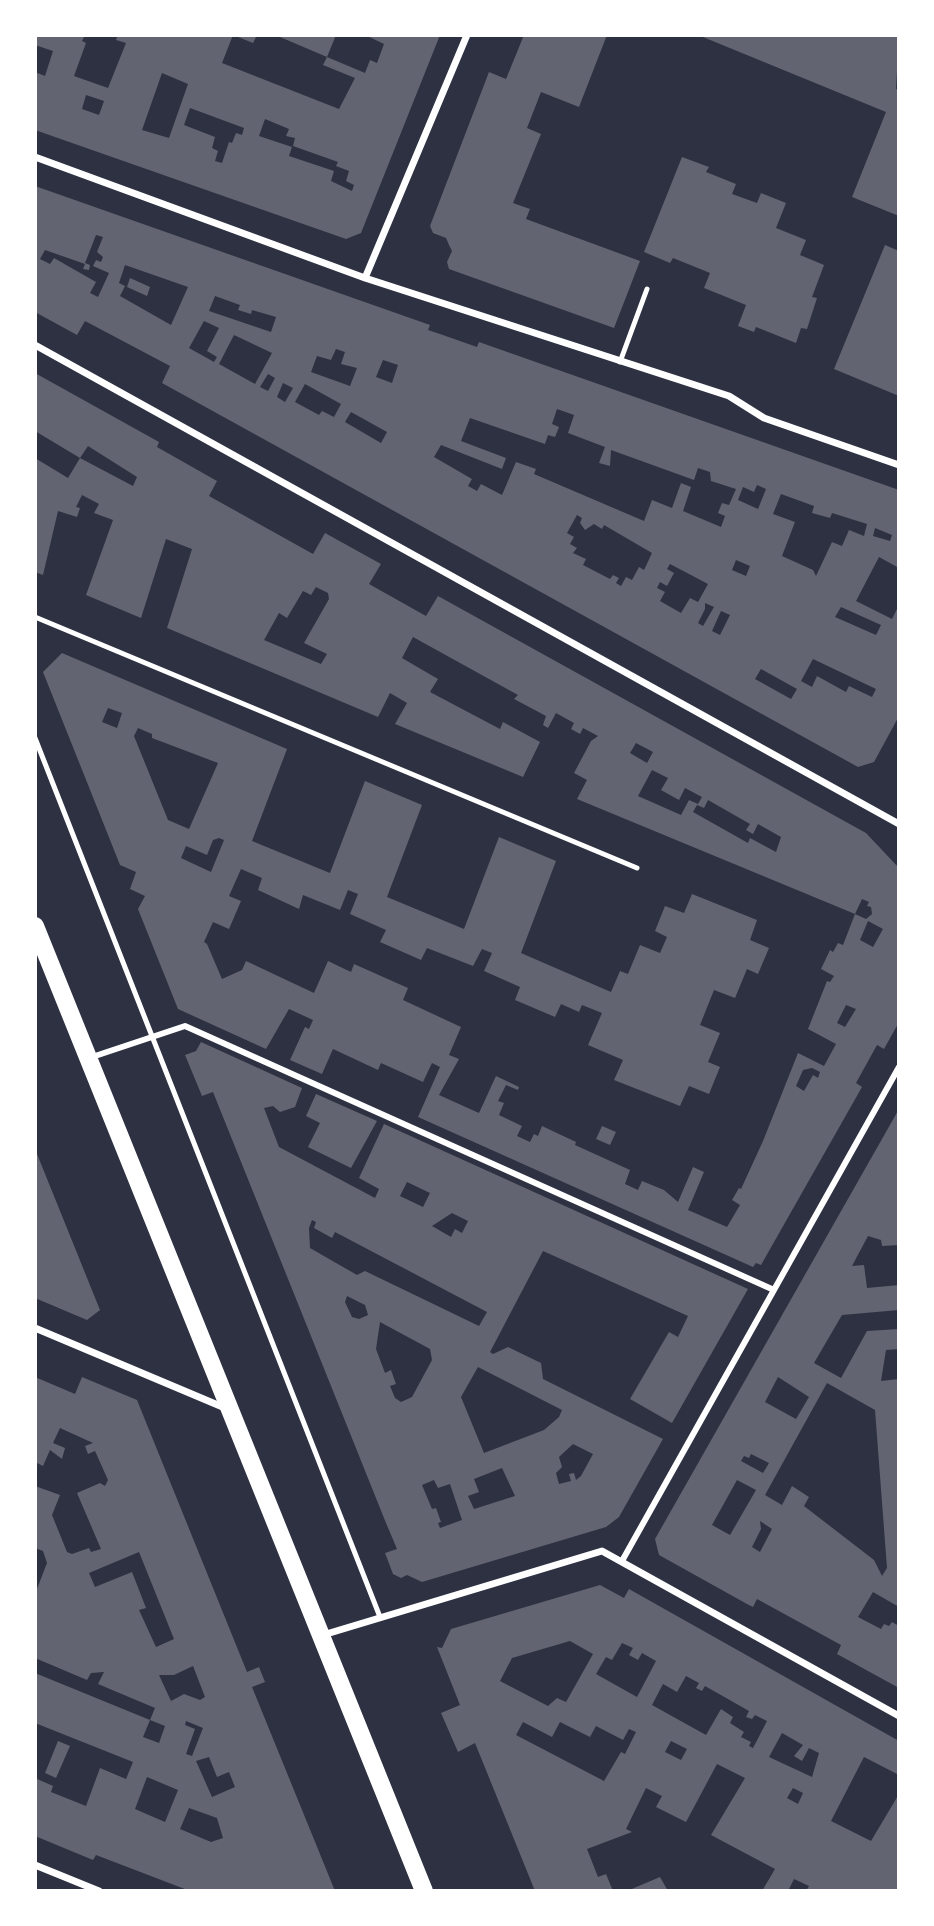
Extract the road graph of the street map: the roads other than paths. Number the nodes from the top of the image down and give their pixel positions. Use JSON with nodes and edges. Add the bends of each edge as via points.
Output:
{"nodes":[{"id":1,"x":467,"y":35,"type":"edge"},
{"id":2,"x":35,"y":158,"type":"edge"},
{"id":3,"x":365,"y":278,"type":"junction"},
{"id":4,"x":647,"y":289,"type":"dead end"},
{"id":5,"x":35,"y":345,"type":"edge"},
{"id":6,"x":620,"y":362,"type":"junction"},
{"id":7,"x":899,"y":465,"type":"edge"},
{"id":8,"x":35,"y":617,"type":"edge"},
{"id":9,"x":35,"y":738,"type":"edge"},
{"id":10,"x":899,"y":824,"type":"edge"},
{"id":11,"x":637,"y":868,"type":"dead end"},
{"id":12,"x":35,"y":926,"type":"edge"},
{"id":13,"x":153,"y":1037,"type":"junction"},
{"id":14,"x":88,"y":1059,"type":"junction"},
{"id":15,"x":899,"y":1067,"type":"edge"},
{"id":16,"x":774,"y":1290,"type":"junction"},
{"id":17,"x":35,"y":1328,"type":"edge"},
{"id":18,"x":230,"y":1410,"type":"junction"},
{"id":19,"x":622,"y":1561,"type":"junction"},
{"id":20,"x":380,"y":1617,"type":"junction"},
{"id":21,"x":323,"y":1635,"type":"junction"},
{"id":22,"x":899,"y":1716,"type":"edge"},
{"id":23,"x":35,"y":1865,"type":"edge"},
{"id":24,"x":99,"y":1891,"type":"edge"},
{"id":25,"x":424,"y":1891,"type":"edge"}],
"edges":[{"from":1,"to":3,"type":"street"},
{"from":2,"to":3,"type":"street"},
{"from":3,"to":6,"type":"street"},
{"from":4,"to":6,"type":"lane"},
{"from":5,"to":10,"type":"street"},
{"from":6,"to":7,"type":"street","via":[[729,396],[764,418]]},
{"from":8,"to":11,"type":"lane"},
{"from":9,"to":13,"type":"lane"},
{"from":12,"to":14,"type":"main road"},
{"from":13,"to":14,"type":"street"},
{"from":13,"to":16,"type":"street","via":[[185,1026]]},
{"from":13,"to":20,"type":"lane"},
{"from":14,"to":18,"type":"main road"},
{"from":15,"to":16,"type":"street"},
{"from":16,"to":19,"type":"street"},
{"from":17,"to":18,"type":"street"},
{"from":18,"to":21,"type":"main road"},
{"from":19,"to":20,"type":"street","via":[[602,1551]]},
{"from":19,"to":22,"type":"street"},
{"from":20,"to":21,"type":"street"},
{"from":21,"to":25,"type":"main road"},
{"from":23,"to":24,"type":"street"}]}
